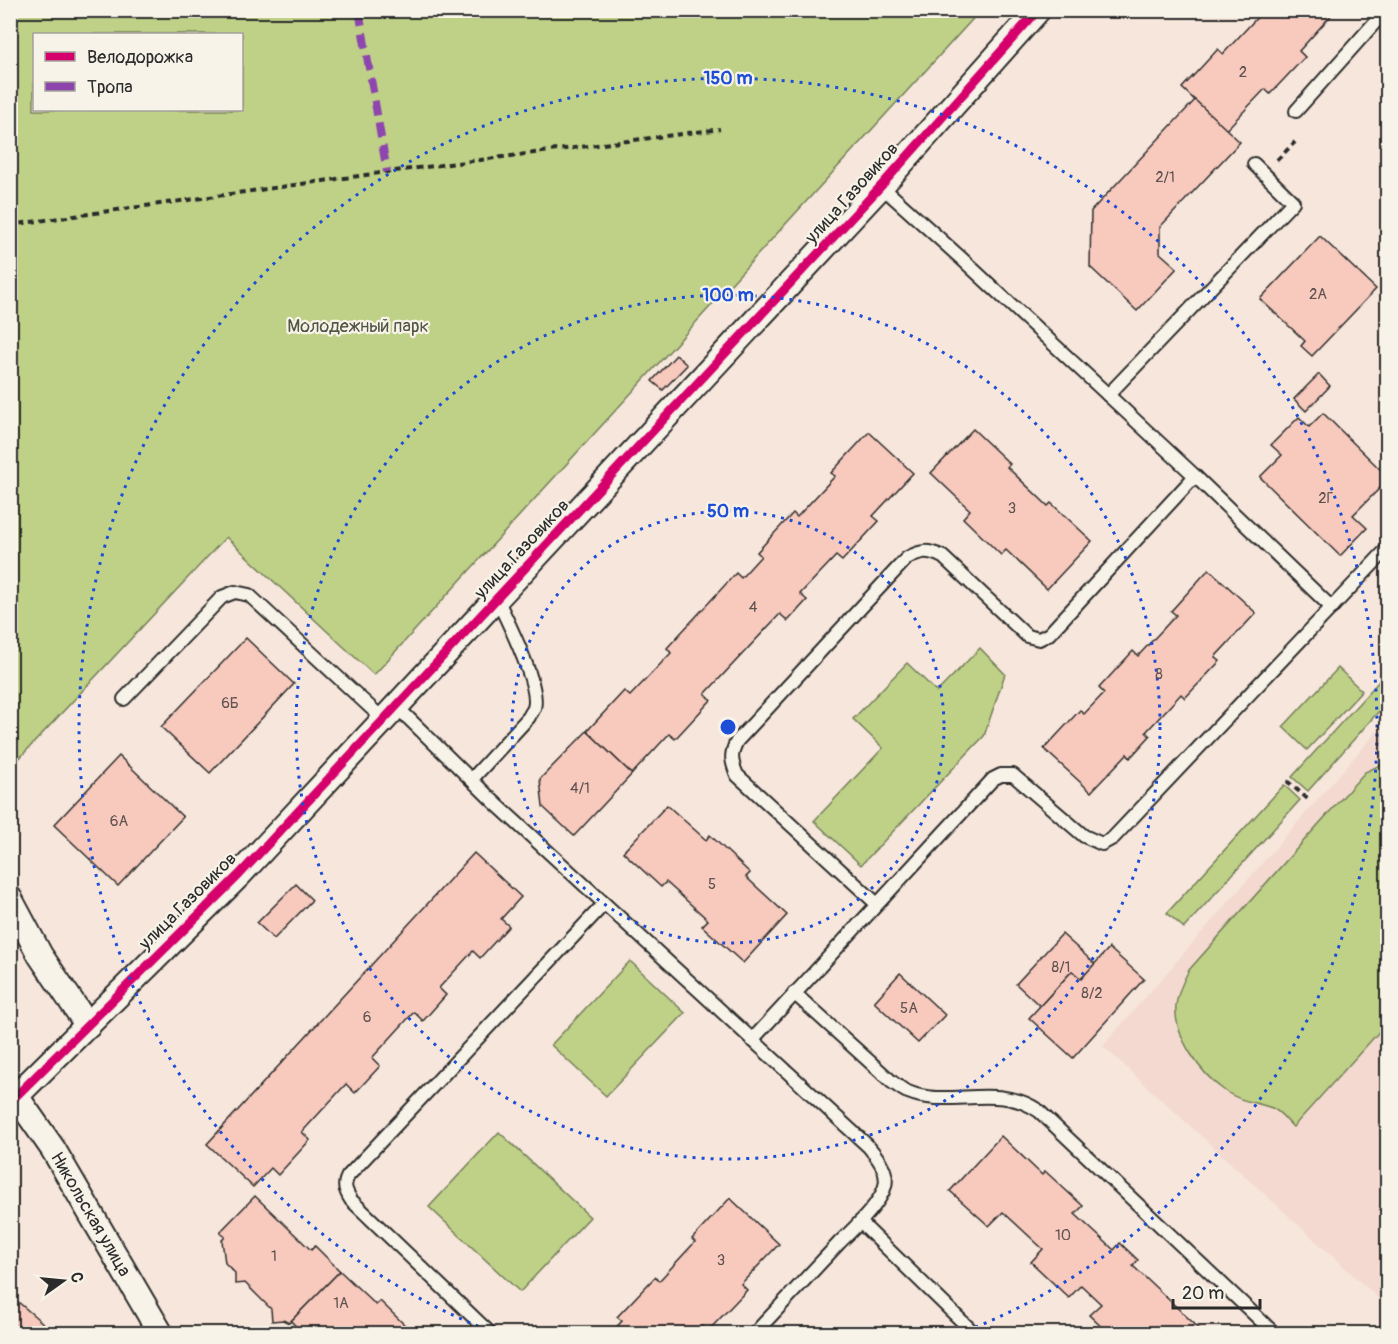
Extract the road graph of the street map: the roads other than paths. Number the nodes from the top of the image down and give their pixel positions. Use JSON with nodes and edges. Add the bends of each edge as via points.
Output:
{"nodes":[{"id":1,"x":1038,"y":10,"type":"edge"},
{"id":2,"x":1386,"y":10,"type":"edge"},
{"id":3,"x":1296,"y":111,"type":"dead end"},
{"id":4,"x":1254,"y":164,"type":"dead end"},
{"id":5,"x":881,"y":186,"type":"junction"},
{"id":6,"x":1108,"y":395,"type":"junction"},
{"id":7,"x":1195,"y":476,"type":"junction"},
{"id":8,"x":1388,"y":548,"type":"edge"},
{"id":9,"x":498,"y":599,"type":"junction"},
{"id":10,"x":1332,"y":608,"type":"junction"},
{"id":11,"x":124,"y":699,"type":"dead end"},
{"id":12,"x":390,"y":714,"type":"junction"},
{"id":13,"x":472,"y":779,"type":"junction"},
{"id":14,"x":10,"y":899,"type":"edge"},
{"id":15,"x":604,"y":904,"type":"junction"},
{"id":16,"x":877,"y":904,"type":"junction"},
{"id":17,"x":794,"y":993,"type":"junction"},
{"id":18,"x":88,"y":1026,"type":"junction"},
{"id":19,"x":752,"y":1040,"type":"junction"},
{"id":20,"x":13,"y":1099,"type":"edge"},
{"id":21,"x":860,"y":1222,"type":"junction"},
{"id":22,"x":161,"y":1334,"type":"edge"},
{"id":23,"x":491,"y":1334,"type":"edge"},
{"id":24,"x":754,"y":1334,"type":"edge"},
{"id":25,"x":975,"y":1334,"type":"edge"},
{"id":26,"x":1275,"y":1334,"type":"edge"}],
"edges":[{"from":1,"to":5,"type":"street","name":"улица Газовиков"},
{"from":2,"to":3,"type":"lane"},
{"from":4,"to":6,"type":"lane","via":[[1293,202]]},
{"from":5,"to":6,"type":"lane"},
{"from":5,"to":9,"type":"street","name":"улица Газовиков"},
{"from":6,"to":7,"type":"lane"},
{"from":7,"to":10,"type":"lane"},
{"from":7,"to":16,"type":"lane","via":[[1049,634],[1039,639],[1027,636],[943,557],[921,551],[907,558],[737,741],[731,752],[738,775]]},
{"from":8,"to":10,"type":"lane"},
{"from":9,"to":12,"type":"street","name":"улица Газовиков"},
{"from":9,"to":13,"type":"lane","via":[[524,659],[534,709]]},
{"from":10,"to":16,"type":"lane","via":[[1113,838],[1102,844],[1093,842],[1013,775],[1001,775]]},
{"from":11,"to":12,"type":"lane","via":[[222,597],[235,592],[249,596]]},
{"from":12,"to":13,"type":"lane"},
{"from":12,"to":18,"type":"street","name":"улица Газовиков"},
{"from":13,"to":15,"type":"lane"},
{"from":14,"to":18,"type":"street","via":[[40,955]]},
{"from":15,"to":19,"type":"lane"},
{"from":15,"to":23,"type":"lane","via":[[344,1183],[351,1200]]},
{"from":16,"to":17,"type":"lane"},
{"from":17,"to":19,"type":"lane"},
{"from":17,"to":26,"type":"lane","via":[[908,1092],[926,1097],[1027,1102]]},
{"from":18,"to":20,"type":"street","name":"улица Газовиков"},
{"from":19,"to":21,"type":"lane","via":[[880,1161],[885,1185]]},
{"from":20,"to":22,"type":"street","name":"Никольская улица","via":[[53,1149]]},
{"from":21,"to":24,"type":"lane"},
{"from":21,"to":25,"type":"lane"}]}
